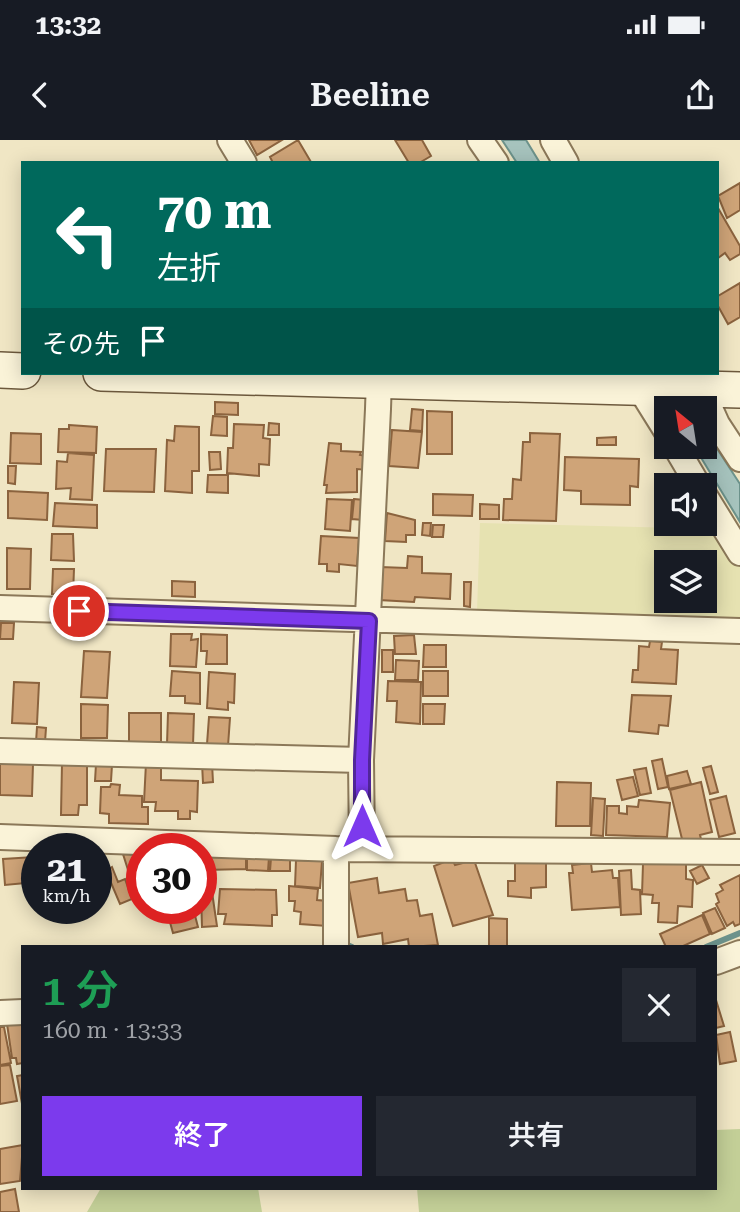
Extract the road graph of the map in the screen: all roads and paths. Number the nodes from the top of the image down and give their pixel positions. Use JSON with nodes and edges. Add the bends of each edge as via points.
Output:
{"nodes":[{"id":1,"x":230,"y":140,"type":"edge"},
{"id":2,"x":480,"y":140,"type":"edge"},
{"id":3,"x":552,"y":140,"type":"edge"},
{"id":4,"x":243,"y":161,"type":"edge"},
{"id":5,"x":495,"y":161,"type":"edge"},
{"id":6,"x":565,"y":161,"type":"edge"},
{"id":7,"x":0,"y":370,"type":"edge"},
{"id":8,"x":21,"y":371,"type":"edge"},
{"id":9,"x":285,"y":375,"type":"edge"},
{"id":10,"x":377,"y":376,"type":"edge"},
{"id":11,"x":666,"y":382,"type":"edge"},
{"id":12,"x":740,"y":390,"type":"edge"},
{"id":13,"x":740,"y":459,"type":"edge"},
{"id":14,"x":717,"y":516,"type":"edge"},
{"id":15,"x":740,"y":553,"type":"edge"},
{"id":16,"x":0,"y":608,"type":"edge"},
{"id":17,"x":369,"y":621,"type":"junction"},
{"id":18,"x":740,"y":631,"type":"edge"},
{"id":19,"x":0,"y":751,"type":"edge"},
{"id":20,"x":362,"y":760,"type":"junction"},
{"id":21,"x":0,"y":838,"type":"edge"},
{"id":22,"x":362,"y":848,"type":"junction"},
{"id":23,"x":336,"y":849,"type":"junction"},
{"id":24,"x":740,"y":852,"type":"edge"},
{"id":25,"x":336,"y":945,"type":"edge"},
{"id":26,"x":740,"y":953,"type":"edge"},
{"id":27,"x":717,"y":962,"type":"edge"},
{"id":28,"x":21,"y":1012,"type":"edge"},
{"id":29,"x":0,"y":1013,"type":"edge"}],
"edges":[{"from":1,"to":4,"type":"street"},
{"from":2,"to":5,"type":"street"},
{"from":3,"to":6,"type":"street"},
{"from":7,"to":8,"type":"main road"},
{"from":9,"to":10,"type":"main road"},
{"from":10,"to":11,"type":"main road"},
{"from":10,"to":17,"type":"street"},
{"from":11,"to":12,"type":"main road"},
{"from":11,"to":13,"type":"street","via":[[717,424]]},
{"from":14,"to":15,"type":"street"},
{"from":16,"to":17,"type":"street"},
{"from":17,"to":18,"type":"street"},
{"from":17,"to":20,"type":"street"},
{"from":19,"to":20,"type":"street"},
{"from":20,"to":22,"type":"street"},
{"from":21,"to":23,"type":"street"},
{"from":22,"to":23,"type":"street"},
{"from":22,"to":24,"type":"street"},
{"from":23,"to":25,"type":"street"},
{"from":26,"to":27,"type":"street"},
{"from":28,"to":29,"type":"street"}]}
